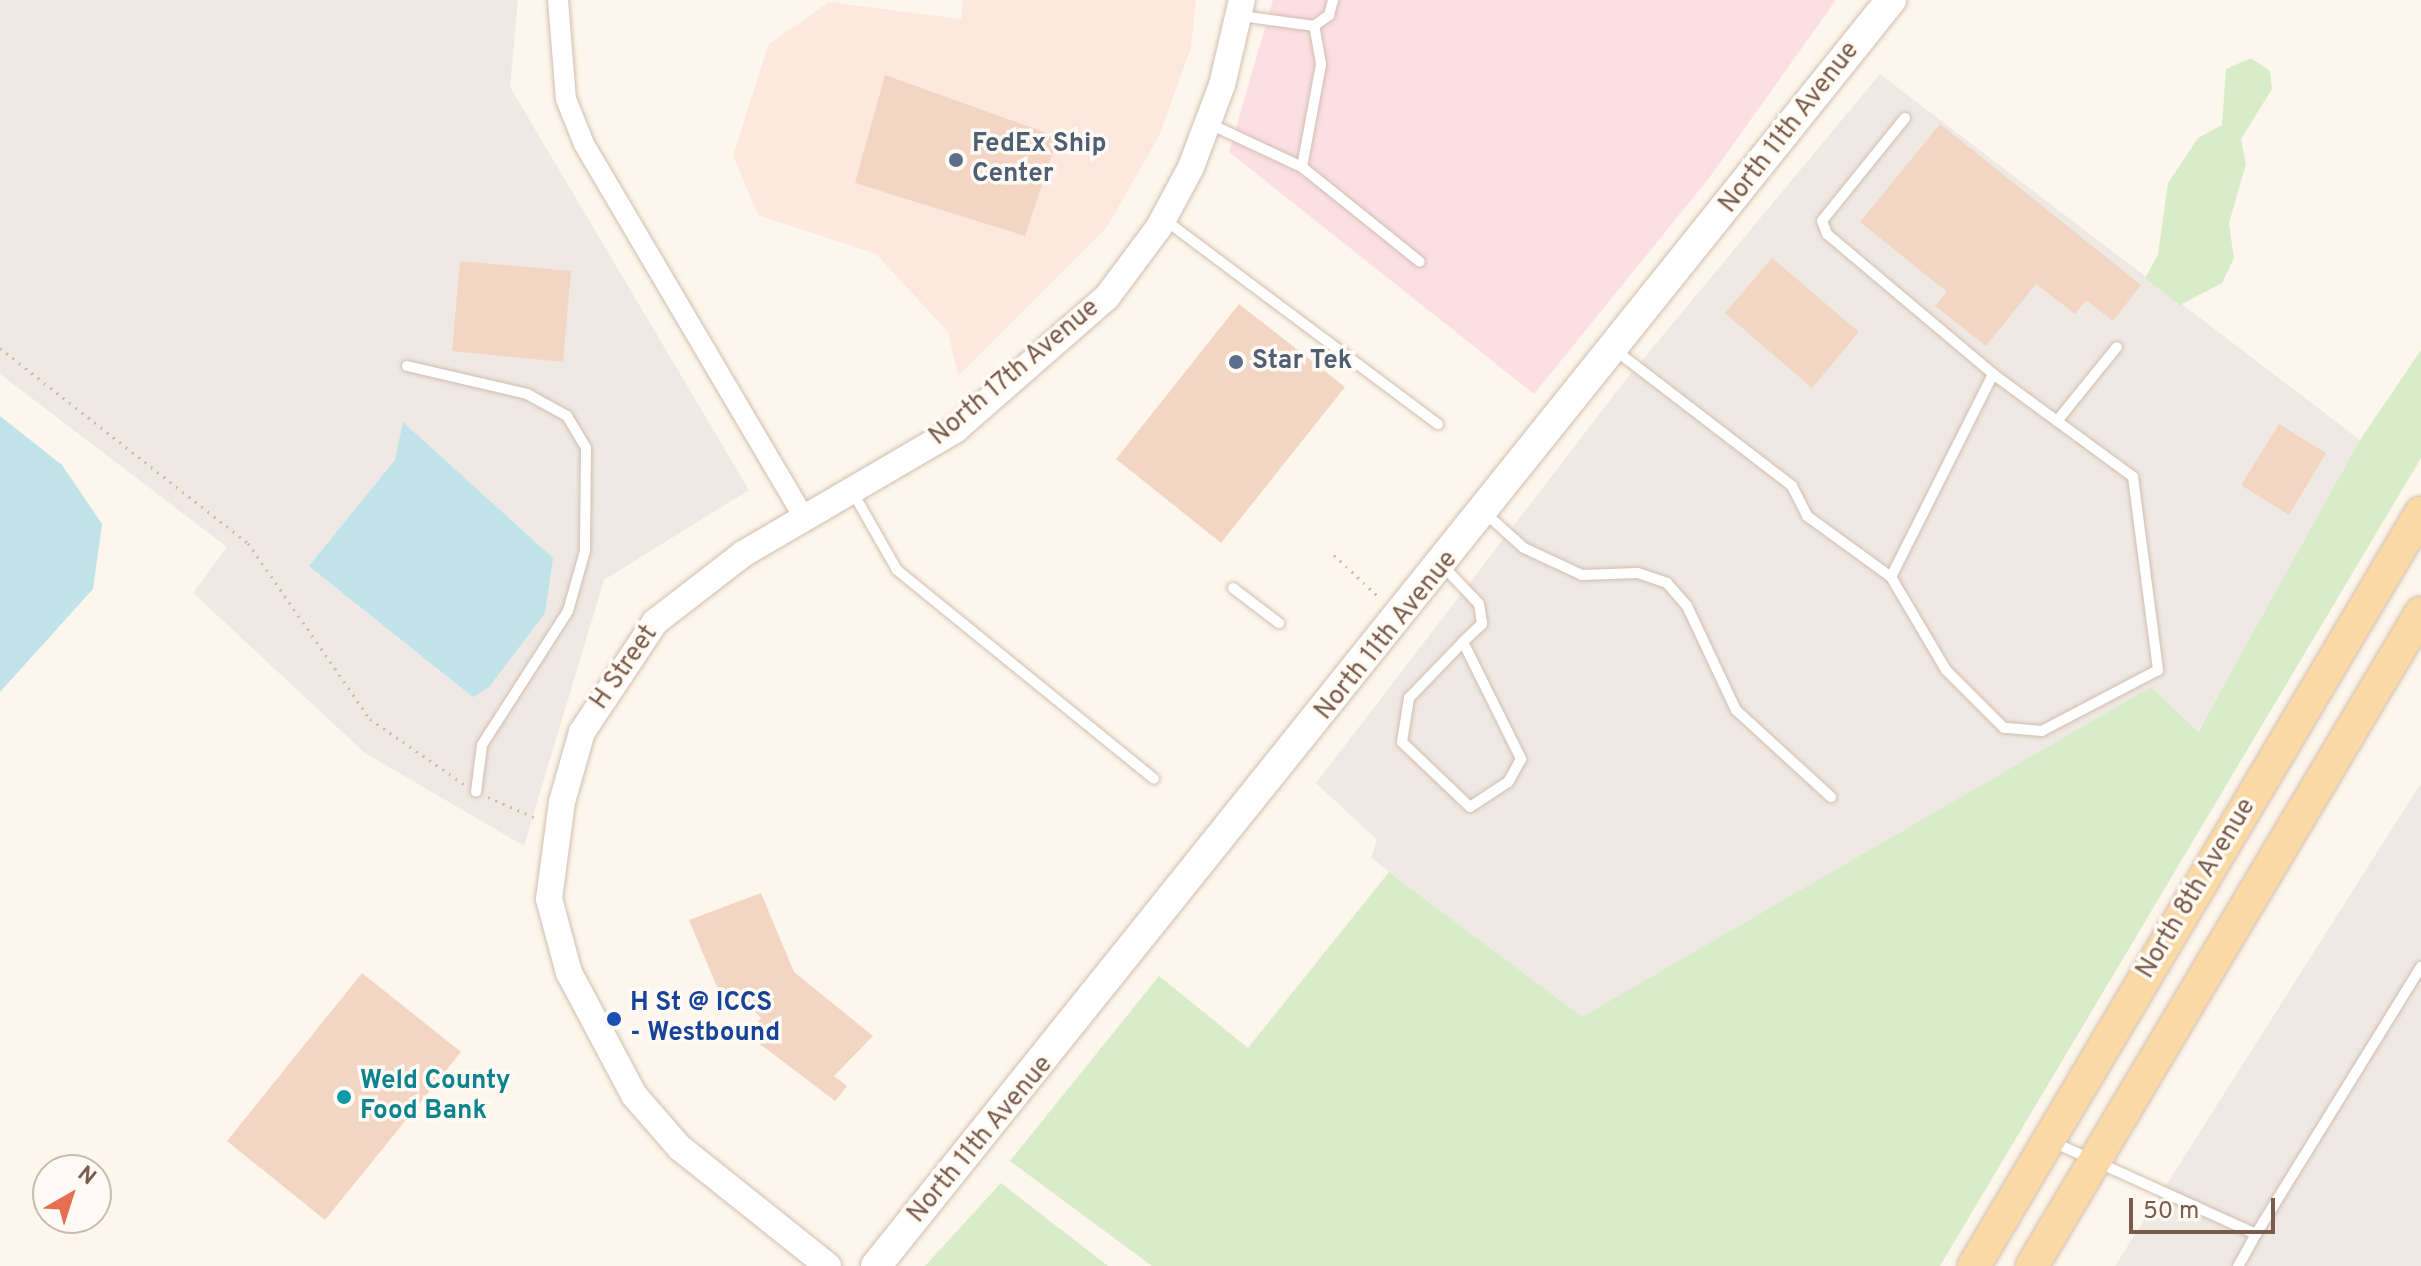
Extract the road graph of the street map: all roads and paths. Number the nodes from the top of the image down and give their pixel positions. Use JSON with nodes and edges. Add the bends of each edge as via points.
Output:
{"nodes":[{"id":1,"x":558,"y":0,"type":"edge"},
{"id":2,"x":1333,"y":0,"type":"edge"},
{"id":3,"x":1891,"y":0,"type":"edge"},
{"id":4,"x":1241,"y":8,"type":"edge"},
{"id":5,"x":1314,"y":26,"type":"junction"},
{"id":6,"x":1905,"y":118,"type":"dead end"},
{"id":7,"x":1208,"y":124,"type":"junction"},
{"id":8,"x":1302,"y":167,"type":"junction"},
{"id":9,"x":1163,"y":219,"type":"junction"},
{"id":10,"x":1420,"y":262,"type":"dead end"},
{"id":11,"x":2117,"y":347,"type":"dead end"},
{"id":12,"x":0,"y":348,"type":"edge"},
{"id":13,"x":1615,"y":350,"type":"junction"},
{"id":14,"x":407,"y":366,"type":"dead end"},
{"id":15,"x":1993,"y":374,"type":"junction"},
{"id":16,"x":2057,"y":421,"type":"junction"},
{"id":17,"x":1438,"y":424,"type":"dead end"},
{"id":18,"x":852,"y":491,"type":"junction"},
{"id":19,"x":1485,"y":513,"type":"junction"},
{"id":20,"x":2421,"y":513,"type":"edge"},
{"id":21,"x":804,"y":517,"type":"junction"},
{"id":22,"x":1334,"y":555,"type":"dead end"},
{"id":23,"x":1443,"y":566,"type":"junction"},
{"id":24,"x":1891,"y":577,"type":"junction"},
{"id":25,"x":1233,"y":588,"type":"dead end"},
{"id":26,"x":1380,"y":599,"type":"dead end"},
{"id":27,"x":2421,"y":613,"type":"edge"},
{"id":28,"x":1279,"y":623,"type":"dead end"},
{"id":29,"x":1463,"y":642,"type":"junction"},
{"id":30,"x":1154,"y":779,"type":"dead end"},
{"id":31,"x":476,"y":792,"type":"junction"},
{"id":32,"x":1831,"y":797,"type":"dead end"},
{"id":33,"x":558,"y":827,"type":"junction"},
{"id":34,"x":2421,"y":967,"type":"edge"},
{"id":35,"x":2048,"y":1139,"type":"junction"},
{"id":36,"x":2091,"y":1165,"type":"junction"},
{"id":37,"x":2256,"y":1234,"type":"junction"},
{"id":38,"x":828,"y":1266,"type":"edge"},
{"id":39,"x":876,"y":1266,"type":"edge"},
{"id":40,"x":1974,"y":1266,"type":"edge"},
{"id":41,"x":2032,"y":1266,"type":"edge"},
{"id":42,"x":2238,"y":1266,"type":"edge"}],
"edges":[{"from":1,"to":21,"type":"street","via":[[566,99],[584,144]]},
{"from":2,"to":5,"type":"lane","via":[[1329,15]]},
{"from":3,"to":13,"type":"main road","name":"North 11th Avenue"},
{"from":4,"to":5,"type":"lane"},
{"from":4,"to":7,"type":"street","name":"North 17th Avenue"},
{"from":5,"to":8,"type":"lane","via":[[1321,64]]},
{"from":6,"to":15,"type":"lane","via":[[1822,221],[1827,234]]},
{"from":7,"to":8,"type":"lane"},
{"from":7,"to":9,"type":"street","name":"North 17th Avenue"},
{"from":8,"to":10,"type":"lane"},
{"from":9,"to":17,"type":"lane"},
{"from":9,"to":18,"type":"street","name":"North 17th Avenue","via":[[1067,337],[955,430]]},
{"from":11,"to":16,"type":"lane"},
{"from":12,"to":31,"type":"path","via":[[248,543],[370,719]]},
{"from":13,"to":19,"type":"main road","name":"North 11th Avenue"},
{"from":13,"to":24,"type":"lane","via":[[1792,486],[1807,516]]},
{"from":14,"to":31,"type":"lane","via":[[527,394],[567,416],[586,448],[585,551],[568,611],[482,745]]},
{"from":15,"to":16,"type":"lane"},
{"from":15,"to":24,"type":"lane"},
{"from":16,"to":24,"type":"lane","via":[[2133,477],[2139,491],[2158,670],[2042,731],[2004,728],[1946,670]]},
{"from":18,"to":21,"type":"street","name":"North 17th Avenue"},
{"from":18,"to":30,"type":"lane","via":[[897,570]]},
{"from":19,"to":23,"type":"main road","name":"North 11th Avenue"},
{"from":19,"to":32,"type":"lane","via":[[1524,548],[1582,575],[1638,573],[1667,583],[1687,606],[1736,710]]},
{"from":20,"to":35,"type":"main road","name":"North 8th Avenue"},
{"from":21,"to":33,"type":"street","name":"H Street","via":[[655,622],[582,732]]},
{"from":22,"to":26,"type":"path"},
{"from":23,"to":29,"type":"lane","via":[[1479,604],[1482,624]]},
{"from":23,"to":39,"type":"main road","name":"North 11th Avenue"},
{"from":25,"to":28,"type":"lane"},
{"from":27,"to":36,"type":"main road","name":"North 8th Avenue"},
{"from":29,"to":29,"type":"lane","via":[[1521,759],[1508,782],[1470,807],[1402,742],[1409,698]]},
{"from":31,"to":33,"type":"path"},
{"from":33,"to":38,"type":"street","name":"H Street","via":[[549,899],[566,960],[634,1095],[680,1148]]},
{"from":34,"to":37,"type":"lane"},
{"from":35,"to":36,"type":"lane"},
{"from":35,"to":40,"type":"main road","name":"North 8th Avenue"},
{"from":36,"to":37,"type":"lane"},
{"from":36,"to":41,"type":"main road","name":"North 8th Avenue"},
{"from":37,"to":42,"type":"lane"}]}
